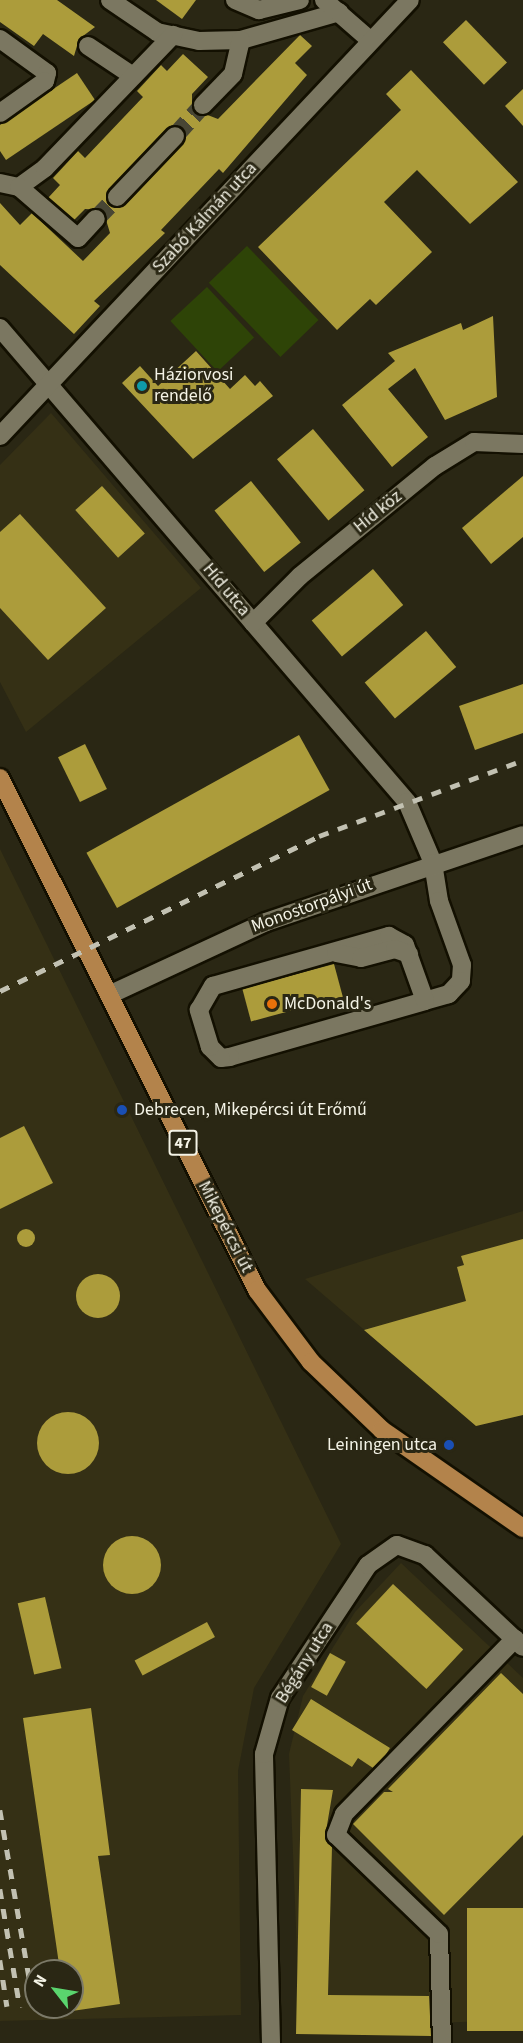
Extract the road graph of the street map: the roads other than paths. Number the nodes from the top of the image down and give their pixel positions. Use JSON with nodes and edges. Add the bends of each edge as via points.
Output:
{"nodes":[{"id":1,"x":110,"y":0,"type":"edge"},
{"id":2,"x":235,"y":0,"type":"edge"},
{"id":3,"x":300,"y":0,"type":"edge"},
{"id":4,"x":324,"y":0,"type":"edge"},
{"id":5,"x":410,"y":0,"type":"edge"},
{"id":6,"x":339,"y":12,"type":"junction"},
{"id":7,"x":173,"y":35,"type":"junction"},
{"id":8,"x":0,"y":39,"type":"edge"},
{"id":9,"x":241,"y":40,"type":"junction"},
{"id":10,"x":371,"y":41,"type":"junction"},
{"id":11,"x":88,"y":46,"type":"dead end"},
{"id":12,"x":133,"y":76,"type":"junction"},
{"id":13,"x":204,"y":105,"type":"tunnel mouth"},
{"id":14,"x":0,"y":113,"type":"edge"},
{"id":15,"x":175,"y":136,"type":"tunnel mouth"},
{"id":16,"x":0,"y":183,"type":"edge"},
{"id":17,"x":19,"y":187,"type":"junction"},
{"id":18,"x":117,"y":197,"type":"tunnel mouth"},
{"id":19,"x":96,"y":219,"type":"tunnel mouth"},
{"id":20,"x":0,"y":328,"type":"edge"},
{"id":21,"x":48,"y":384,"type":"junction"},
{"id":22,"x":0,"y":436,"type":"edge"},
{"id":23,"x":523,"y":444,"type":"edge"},
{"id":24,"x":253,"y":623,"type":"junction"},
{"id":25,"x":0,"y":778,"type":"edge"},
{"id":26,"x":523,"y":835,"type":"edge"},
{"id":27,"x":433,"y":863,"type":"junction"},
{"id":28,"x":109,"y":995,"type":"junction"},
{"id":29,"x":425,"y":1001,"type":"junction"},
{"id":30,"x":523,"y":1528,"type":"edge"},
{"id":31,"x":519,"y":1643,"type":"edge"},
{"id":32,"x":271,"y":2043,"type":"edge"},
{"id":33,"x":442,"y":2043,"type":"edge"}],
"edges":[{"from":1,"to":7,"type":"street","via":[[157,32]]},
{"from":2,"to":3,"type":"street","via":[[259,10]]},
{"from":4,"to":6,"type":"street"},
{"from":5,"to":10,"type":"street","name":"Szabó Kálmán utca"},
{"from":6,"to":9,"type":"street"},
{"from":6,"to":10,"type":"street"},
{"from":7,"to":9,"type":"street"},
{"from":7,"to":12,"type":"street"},
{"from":8,"to":14,"type":"street","via":[[47,73],[45,81]]},
{"from":9,"to":13,"type":"street","via":[[233,74]]},
{"from":10,"to":21,"type":"street","name":"Szabó Kálmán utca"},
{"from":11,"to":12,"type":"street"},
{"from":12,"to":17,"type":"street"},
{"from":15,"to":18,"type":"street"},
{"from":16,"to":17,"type":"street"},
{"from":17,"to":19,"type":"street","via":[[78,238]]},
{"from":20,"to":21,"type":"street","name":"Híd utca"},
{"from":21,"to":22,"type":"street","name":"Szabó Kálmán utca"},
{"from":21,"to":24,"type":"street","name":"Híd utca"},
{"from":23,"to":24,"type":"street","name":"Híd köz","via":[[474,442],[435,466],[300,576]]},
{"from":24,"to":27,"type":"street","name":"Híd utca","via":[[407,802]]},
{"from":25,"to":28,"type":"main road","name":"Mikepércsi út","number":"47"},
{"from":26,"to":27,"type":"street","name":"Monostorpályi út"},
{"from":27,"to":28,"type":"street","name":"Monostorpályi út","via":[[266,922]]},
{"from":27,"to":29,"type":"street","name":"Híd utca","via":[[461,981],[449,994]]},
{"from":28,"to":30,"type":"main road","name":"Mikepércsi út","number":"47","via":[[257,1290],[311,1362],[382,1430]]},
{"from":29,"to":29,"type":"street","via":[[409,954],[399,937],[389,936],[207,991],[199,1010],[210,1047],[221,1058]]},
{"from":31,"to":32,"type":"street","name":"Bégány utca","via":[[425,1555],[397,1545],[368,1565],[280,1698],[264,1754]]},
{"from":31,"to":33,"type":"street","via":[[344,1814],[336,1835],[439,1934]]}]}
